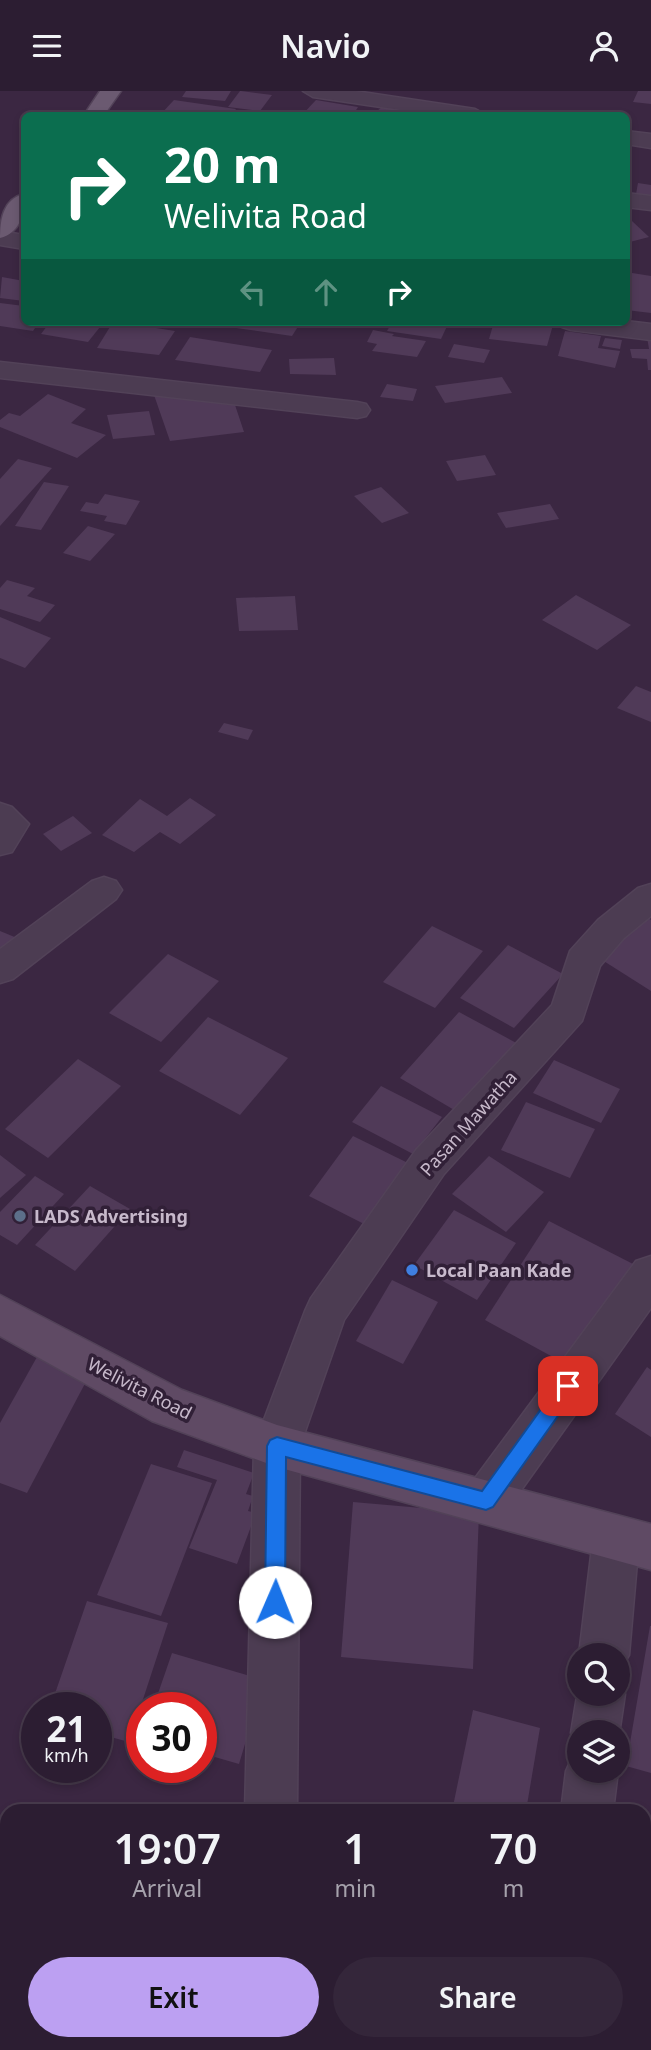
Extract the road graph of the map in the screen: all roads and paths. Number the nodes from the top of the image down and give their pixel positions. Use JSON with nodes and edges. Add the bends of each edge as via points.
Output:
{"nodes":[{"id":1,"x":111,"y":91,"type":"edge"},
{"id":2,"x":313,"y":91,"type":"edge"},
{"id":3,"x":96,"y":112,"type":"edge"},
{"id":4,"x":454,"y":112,"type":"edge"},
{"id":5,"x":630,"y":138,"type":"edge"},
{"id":6,"x":651,"y":141,"type":"edge"},
{"id":7,"x":630,"y":200,"type":"edge"},
{"id":8,"x":651,"y":203,"type":"edge"},
{"id":9,"x":21,"y":205,"type":"edge"},
{"id":10,"x":0,"y":231,"type":"edge"},
{"id":11,"x":0,"y":238,"type":"edge"},
{"id":12,"x":21,"y":242,"type":"edge"},
{"id":13,"x":603,"y":326,"type":"edge"},
{"id":14,"x":651,"y":332,"type":"edge"},
{"id":15,"x":0,"y":370,"type":"edge"},
{"id":16,"x":356,"y":410,"type":"dead end"},
{"id":17,"x":0,"y":815,"type":"edge"},
{"id":18,"x":0,"y":843,"type":"edge"},
{"id":19,"x":104,"y":890,"type":"dead end"},
{"id":20,"x":651,"y":897,"type":"edge"},
{"id":21,"x":0,"y":969,"type":"edge"},
{"id":22,"x":651,"y":1274,"type":"edge"},
{"id":23,"x":0,"y":1314,"type":"edge"},
{"id":24,"x":277,"y":1446,"type":"junction"},
{"id":25,"x":486,"y":1501,"type":"junction"},
{"id":26,"x":633,"y":1543,"type":"edge"},
{"id":27,"x":607,"y":1643,"type":"edge"},
{"id":28,"x":590,"y":1783,"type":"edge"},
{"id":29,"x":271,"y":1804,"type":"edge"},
{"id":30,"x":588,"y":1804,"type":"edge"}],
"edges":[{"from":1,"to":3,"type":"main road"},
{"from":2,"to":4,"type":"street"},
{"from":5,"to":6,"type":"street"},
{"from":7,"to":8,"type":"street"},
{"from":9,"to":10,"type":"main road"},
{"from":11,"to":12,"type":"street"},
{"from":13,"to":14,"type":"street"},
{"from":15,"to":16,"type":"street"},
{"from":17,"to":18,"type":"street","via":[[12,824]]},
{"from":19,"to":21,"type":"street"},
{"from":20,"to":24,"type":"street","name":"Pasan Mawatha","via":[[611,929],[583,961],[569,1011],[430,1162],[326,1311]]},
{"from":22,"to":25,"type":"street"},
{"from":23,"to":24,"type":"street","name":"Welivita Road","via":[[167,1406]]},
{"from":24,"to":25,"type":"street","name":"Welivita Road"},
{"from":24,"to":29,"type":"street","name":"Pasan Mawatha"},
{"from":25,"to":26,"type":"street","name":"Welivita Road"},
{"from":26,"to":27,"type":"street"},
{"from":28,"to":30,"type":"street"}]}
